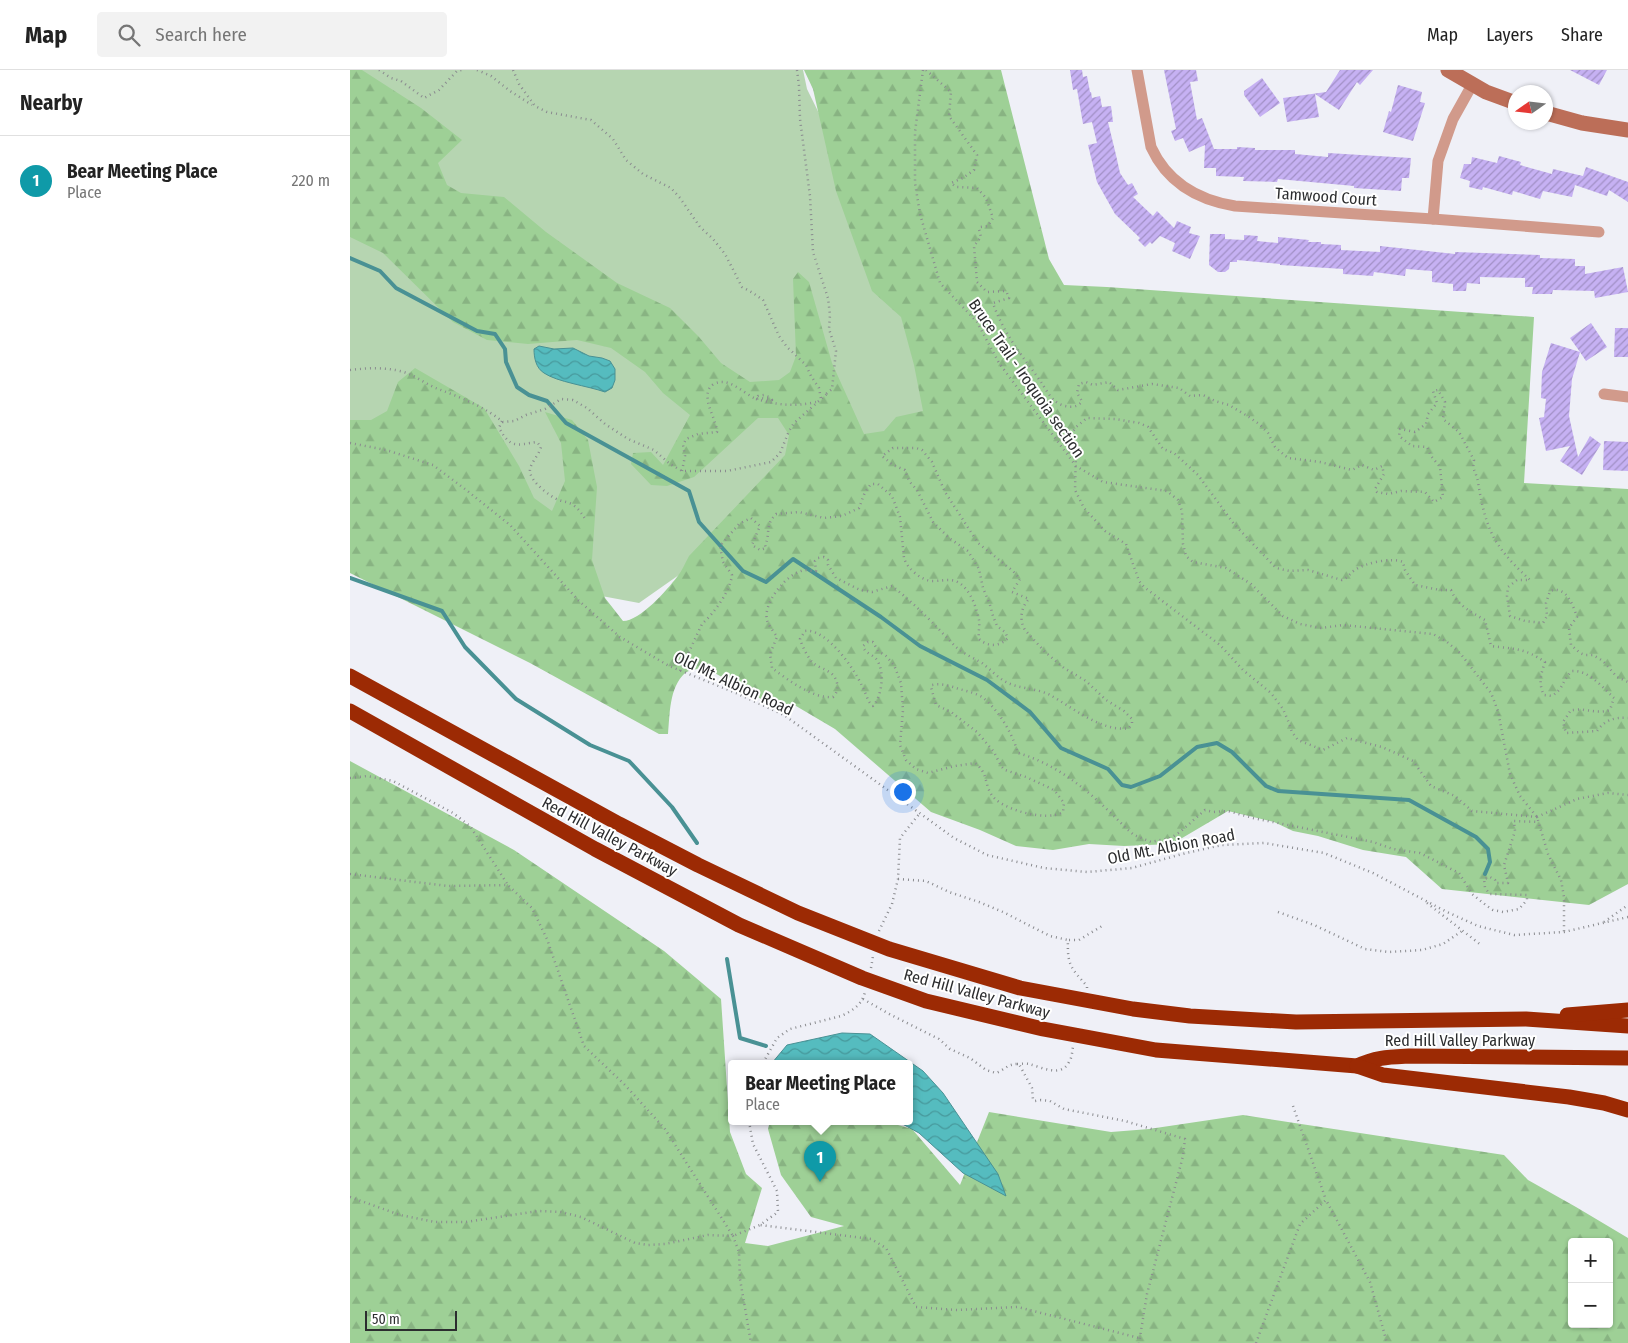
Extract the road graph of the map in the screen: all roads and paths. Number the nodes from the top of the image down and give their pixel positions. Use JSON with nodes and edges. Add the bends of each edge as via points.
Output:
{"nodes":[{"id":1,"x":379,"y":70,"type":"edge"},
{"id":2,"x":462,"y":70,"type":"edge"},
{"id":3,"x":477,"y":70,"type":"edge"},
{"id":4,"x":513,"y":70,"type":"edge"},
{"id":5,"x":797,"y":70,"type":"edge"},
{"id":6,"x":925,"y":70,"type":"edge"},
{"id":7,"x":1137,"y":70,"type":"edge"},
{"id":8,"x":1448,"y":70,"type":"edge"},
{"id":9,"x":1472,"y":85,"type":"junction"},
{"id":10,"x":1508,"y":100,"type":"edge"},
{"id":11,"x":535,"y":106,"type":"junction"},
{"id":12,"x":1553,"y":114,"type":"edge"},
{"id":13,"x":1628,"y":127,"type":"edge"},
{"id":14,"x":1433,"y":219,"type":"junction"},
{"id":15,"x":1599,"y":232,"type":"dead end"},
{"id":16,"x":350,"y":370,"type":"edge"},
{"id":17,"x":828,"y":393,"type":"junction"},
{"id":18,"x":1604,"y":394,"type":"dead end"},
{"id":19,"x":1628,"y":396,"type":"edge"},
{"id":20,"x":756,"y":399,"type":"junction"},
{"id":21,"x":821,"y":399,"type":"junction"},
{"id":22,"x":818,"y":401,"type":"junction"},
{"id":23,"x":502,"y":421,"type":"junction"},
{"id":24,"x":350,"y":443,"type":"edge"},
{"id":25,"x":1076,"y":466,"type":"junction"},
{"id":26,"x":682,"y":471,"type":"junction"},
{"id":27,"x":586,"y":520,"type":"dead end"},
{"id":28,"x":680,"y":670,"type":"junction"},
{"id":29,"x":350,"y":676,"type":"edge"},
{"id":30,"x":1628,"y":682,"type":"edge"},
{"id":31,"x":350,"y":711,"type":"edge"},
{"id":32,"x":1628,"y":718,"type":"edge"},
{"id":33,"x":350,"y":778,"type":"edge"},
{"id":34,"x":1628,"y":795,"type":"edge"},
{"id":35,"x":1537,"y":817,"type":"junction"},
{"id":36,"x":1539,"y":822,"type":"junction"},
{"id":37,"x":350,"y":874,"type":"edge"},
{"id":38,"x":898,"y":880,"type":"dead end"},
{"id":39,"x":508,"y":884,"type":"junction"},
{"id":40,"x":1422,"y":899,"type":"junction"},
{"id":41,"x":1628,"y":905,"type":"edge"},
{"id":42,"x":1278,"y":912,"type":"dead end"},
{"id":43,"x":1628,"y":917,"type":"edge"},
{"id":44,"x":1601,"y":924,"type":"junction"},
{"id":45,"x":1462,"y":931,"type":"junction"},
{"id":46,"x":1564,"y":932,"type":"junction"},
{"id":47,"x":1068,"y":940,"type":"dead end"},
{"id":48,"x":1481,"y":945,"type":"dead end"},
{"id":49,"x":863,"y":999,"type":"dead end"},
{"id":50,"x":1628,"y":1010,"type":"edge"},
{"id":51,"x":1526,"y":1019,"type":"junction"},
{"id":52,"x":1628,"y":1026,"type":"edge"},
{"id":53,"x":1628,"y":1058,"type":"edge"},
{"id":54,"x":1357,"y":1066,"type":"junction"},
{"id":55,"x":1293,"y":1106,"type":"dead end"},
{"id":56,"x":1628,"y":1110,"type":"edge"},
{"id":57,"x":750,"y":1125,"type":"edge"},
{"id":58,"x":350,"y":1198,"type":"edge"},
{"id":59,"x":1326,"y":1200,"type":"junction"},
{"id":60,"x":760,"y":1225,"type":"junction"},
{"id":61,"x":733,"y":1236,"type":"junction"},
{"id":62,"x":1140,"y":1338,"type":"junction"},
{"id":63,"x":751,"y":1343,"type":"edge"},
{"id":64,"x":1139,"y":1343,"type":"edge"},
{"id":65,"x":1256,"y":1343,"type":"edge"},
{"id":66,"x":1387,"y":1343,"type":"edge"}],
"edges":[{"from":1,"to":2,"type":"path","via":[[424,98]]},
{"from":3,"to":11,"type":"path"},
{"from":4,"to":11,"type":"path"},
{"from":5,"to":17,"type":"path","via":[[813,252],[828,298],[829,329],[836,351],[832,388]]},
{"from":6,"to":25,"type":"path","name":"Bruce Trail - Iroquoia section","via":[[915,132],[915,183],[920,214],[940,283],[977,322],[999,363]]},
{"from":6,"to":30,"type":"path","via":[[951,92],[949,116],[977,156],[974,170],[951,183],[956,187],[977,188],[986,198],[994,218],[988,226],[979,228],[981,237],[974,246],[977,282],[987,292],[1008,293],[1008,298],[993,303],[998,317],[1054,401],[1066,406],[1080,404],[1079,384],[1086,382],[1109,382],[1118,390],[1152,384],[1179,388],[1190,396],[1203,395],[1229,405],[1249,417],[1268,433],[1275,447],[1288,458],[1352,470],[1362,465],[1374,470],[1382,466],[1384,474],[1375,489],[1377,492],[1425,492],[1434,502],[1443,498],[1440,467],[1427,447],[1412,446],[1399,433],[1400,429],[1415,432],[1426,424],[1428,414],[1437,403],[1433,391],[1438,390],[1445,402],[1443,419],[1459,432],[1474,460],[1472,468],[1480,500],[1494,538],[1530,580],[1517,580],[1508,587],[1506,596],[1510,616],[1543,623],[1550,591],[1563,592],[1577,617],[1569,628],[1571,645],[1580,653],[1603,661],[1617,677]]},
{"from":7,"to":14,"type":"street","name":"Tamwood Court","via":[[1155,155],[1176,180],[1203,199],[1235,206]]},
{"from":8,"to":9,"type":"street"},
{"from":9,"to":10,"type":"street"},
{"from":9,"to":14,"type":"street","via":[[1453,119],[1438,161]]},
{"from":11,"to":21,"type":"path","via":[[547,112],[591,120],[613,140],[626,160],[643,174],[671,188],[725,254],[742,287],[763,300],[779,336],[806,365],[819,388]]},
{"from":12,"to":13,"type":"street","via":[[1582,123]]},
{"from":14,"to":15,"type":"street","name":"Tamwood Court"},
{"from":16,"to":23,"type":"path","via":[[381,368],[406,372],[438,389],[451,392]]},
{"from":17,"to":21,"type":"path"},
{"from":17,"to":22,"type":"path"},
{"from":18,"to":19,"type":"street"},
{"from":20,"to":20,"type":"path","via":[[761,398],[772,400],[764,395]]},
{"from":20,"to":22,"type":"path","via":[[778,405]]},
{"from":20,"to":26,"type":"path","via":[[728,383],[720,381],[710,386],[708,404],[717,432],[686,439]]},
{"from":21,"to":22,"type":"path"},
{"from":22,"to":26,"type":"path","via":[[794,423],[780,454],[771,462],[727,471]]},
{"from":23,"to":26,"type":"path","via":[[514,421],[561,399],[573,400],[628,439],[654,450]]},
{"from":23,"to":27,"type":"path","via":[[499,428],[511,443],[520,446],[537,442],[541,447],[529,470],[532,478],[550,496],[579,509]]},
{"from":24,"to":28,"type":"path","name":"Old Mt. Albion Road","via":[[433,465],[510,525],[578,600],[620,637]]},
{"from":25,"to":32,"type":"path","via":[[1076,450],[1068,437],[1087,418],[1115,419],[1148,427],[1163,449],[1174,453],[1198,475],[1234,524],[1276,568],[1308,570],[1342,580],[1366,565],[1403,562],[1415,585],[1451,590],[1455,600],[1484,620],[1491,646],[1522,649],[1545,662],[1540,679],[1544,695],[1552,696],[1562,689],[1565,678],[1572,671],[1580,671],[1598,682],[1614,698],[1610,710],[1605,712],[1571,710],[1563,722],[1566,733],[1597,731],[1603,722]]},
{"from":25,"to":35,"type":"path","name":"Bruce Trail - Iroquoia section","via":[[1075,490],[1084,508],[1105,532],[1126,544],[1139,582],[1220,645],[1271,693],[1298,740],[1323,750],[1347,738],[1382,747],[1413,761],[1431,786],[1455,796],[1472,811]]},
{"from":25,"to":35,"type":"path","via":[[1104,483],[1167,491],[1178,500],[1182,511],[1186,556],[1192,562],[1226,568],[1251,584],[1283,616],[1300,624],[1321,628],[1343,625],[1416,632],[1434,634],[1447,642],[1491,692],[1498,711],[1510,774],[1520,796]]},
{"from":28,"to":36,"type":"path","via":[[702,624],[732,580],[720,546],[739,524],[751,518],[760,526],[752,545],[764,549],[767,527],[776,514],[799,512],[824,518],[849,514],[859,508],[864,492],[874,483],[892,496],[898,509],[906,564],[928,580],[947,579],[966,588],[980,622],[979,639],[987,645],[998,645],[1006,640],[1007,635],[995,621],[982,588],[979,569],[968,551],[933,522],[905,470],[882,456],[893,448],[916,448],[932,462],[945,492],[978,543],[1018,576],[1020,580],[1012,592],[1028,599],[1021,615],[1024,630],[1044,652],[1124,711],[1132,719],[1132,724],[1126,729],[1101,725],[1047,693],[1006,682],[958,649],[892,586],[872,592],[860,590],[836,578],[828,560],[818,558],[816,571],[803,570],[790,576],[773,595],[767,621],[776,637],[770,654],[772,668],[813,694],[833,697],[838,685],[836,678],[812,662],[801,645],[800,639],[805,631],[815,632],[839,650],[852,667],[868,703],[873,706],[878,699],[882,675],[876,659],[864,651],[863,646],[873,642],[897,670],[904,710],[900,745],[906,760],[916,769],[928,773],[975,763],[986,776],[992,795],[1004,806],[1040,815],[1054,816],[1063,812],[1064,803],[1055,791],[1005,770],[977,732],[936,705],[932,685],[953,686],[980,696],[988,703],[1004,722],[1018,753],[1067,776],[1134,835],[1151,842],[1171,838],[1204,810],[1228,811],[1420,853],[1459,873],[1472,894],[1493,910],[1503,912],[1519,909],[1527,895],[1490,894],[1484,880],[1490,877],[1496,883],[1508,883],[1504,865],[1514,821]]},
{"from":28,"to":40,"type":"path","name":"Old Mt. Albion Road","via":[[784,715],[954,838],[987,855],[1044,868],[1087,872],[1132,868],[1222,845],[1264,843],[1324,853]]},
{"from":29,"to":51,"type":"highway","name":"Red Hill Valley Parkway","via":[[619,824],[798,913],[889,950],[1011,986],[1090,1002],[1190,1016],[1296,1022]]},
{"from":31,"to":54,"type":"highway","name":"Red Hill Valley Parkway","via":[[595,849],[739,925],[862,978],[926,1001],[1043,1029],[1147,1049]]},
{"from":33,"to":39,"type":"path","via":[[367,776],[393,781],[453,812],[470,826]]},
{"from":34,"to":35,"type":"path","via":[[1608,793],[1577,799]]},
{"from":35,"to":36,"type":"path"},
{"from":36,"to":46,"type":"path","via":[[1548,854],[1561,880]]},
{"from":37,"to":39,"type":"path","via":[[448,886]]},
{"from":38,"to":47,"type":"path","via":[[926,880],[948,892],[1003,912],[1050,936]]},
{"from":39,"to":61,"type":"path","via":[[532,908],[547,939],[584,1046],[665,1129]]},
{"from":40,"to":45,"type":"path"},
{"from":40,"to":46,"type":"path","name":"Old Mt. Albion Road","via":[[1478,926],[1514,935]]},
{"from":41,"to":44,"type":"path"},
{"from":42,"to":45,"type":"path","via":[[1366,950],[1422,950],[1443,944]]},
{"from":43,"to":44,"type":"path","name":"Old Mt. Albion Road"},
{"from":44,"to":46,"type":"path","name":"Old Mt. Albion Road"},
{"from":45,"to":48,"type":"path"},
{"from":49,"to":62,"type":"path","via":[[939,1038],[950,1049],[991,1072],[1019,1064],[1036,1101],[1050,1101],[1064,1109],[1125,1121],[1185,1139],[1147,1294]]},
{"from":50,"to":51,"type":"highway"},
{"from":51,"to":52,"type":"highway","name":"Red Hill Valley Parkway"},
{"from":53,"to":54,"type":"highway","name":"Red Hill Valley Parkway","via":[[1400,1056],[1375,1059]]},
{"from":54,"to":56,"type":"highway","via":[[1382,1074],[1569,1097]]},
{"from":55,"to":59,"type":"path"},
{"from":57,"to":60,"type":"path","via":[[753,1144],[777,1190],[778,1212]]},
{"from":58,"to":61,"type":"path","via":[[400,1215],[435,1222],[466,1222],[538,1211],[561,1212],[581,1217],[635,1243],[648,1245],[708,1234]]},
{"from":59,"to":65,"type":"path","via":[[1300,1224]]},
{"from":59,"to":66,"type":"path","via":[[1370,1282]]},
{"from":60,"to":61,"type":"path"},
{"from":60,"to":62,"type":"path","via":[[871,1239],[886,1248],[916,1308],[1018,1307]]},
{"from":61,"to":63,"type":"path","via":[[739,1252],[740,1279]]},
{"from":62,"to":64,"type":"path"}]}
